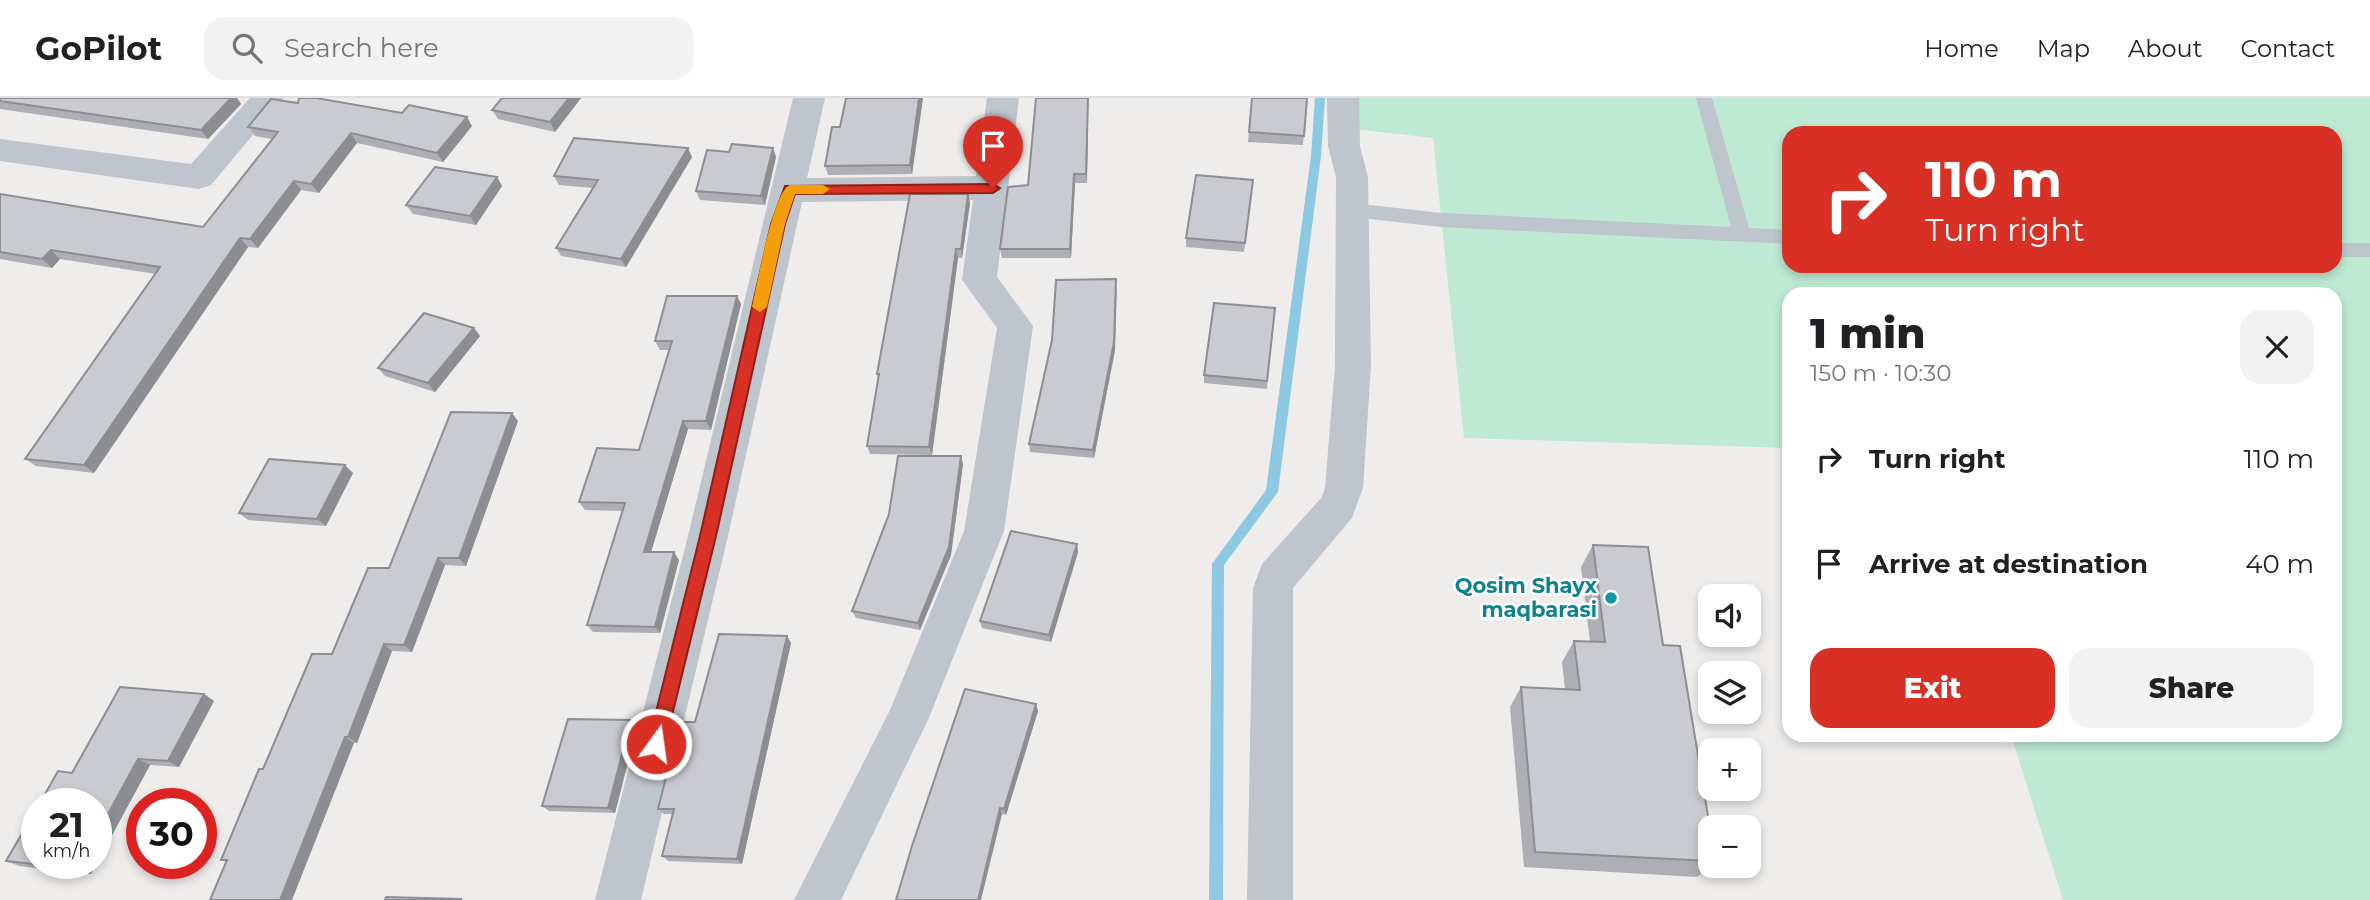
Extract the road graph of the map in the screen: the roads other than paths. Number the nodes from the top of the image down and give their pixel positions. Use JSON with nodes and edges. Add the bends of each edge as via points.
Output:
{"nodes":[{"id":1,"x":268,"y":98,"type":"edge"},
{"id":2,"x":809,"y":98,"type":"edge"},
{"id":3,"x":1003,"y":98,"type":"edge"},
{"id":4,"x":1343,"y":98,"type":"edge"},
{"id":5,"x":1704,"y":98,"type":"edge"},
{"id":6,"x":0,"y":150,"type":"edge"},
{"id":7,"x":993,"y":188,"type":"junction"},
{"id":8,"x":790,"y":190,"type":"junction"},
{"id":9,"x":1352,"y":210,"type":"junction"},
{"id":10,"x":1742,"y":235,"type":"junction"},
{"id":11,"x":1782,"y":237,"type":"edge"},
{"id":12,"x":2342,"y":250,"type":"edge"},
{"id":13,"x":2370,"y":250,"type":"edge"},
{"id":14,"x":618,"y":900,"type":"edge"},
{"id":15,"x":817,"y":900,"type":"edge"},
{"id":16,"x":1270,"y":900,"type":"edge"}],
"edges":[{"from":1,"to":6,"type":"street","via":[[199,177]]},
{"from":2,"to":8,"type":"street"},
{"from":3,"to":7,"type":"street"},
{"from":4,"to":9,"type":"street"},
{"from":5,"to":10,"type":"lane"},
{"from":7,"to":8,"type":"street"},
{"from":7,"to":15,"type":"street","via":[[979,280],[1014,326],[984,531],[907,720]]},
{"from":8,"to":14,"type":"street","via":[[778,224],[708,536]]},
{"from":9,"to":10,"type":"lane","via":[[1441,220]]},
{"from":9,"to":16,"type":"street","via":[[1353,365],[1344,488],[1338,506],[1276,576],[1273,589]]},
{"from":10,"to":11,"type":"lane"},
{"from":12,"to":13,"type":"lane"}]}
